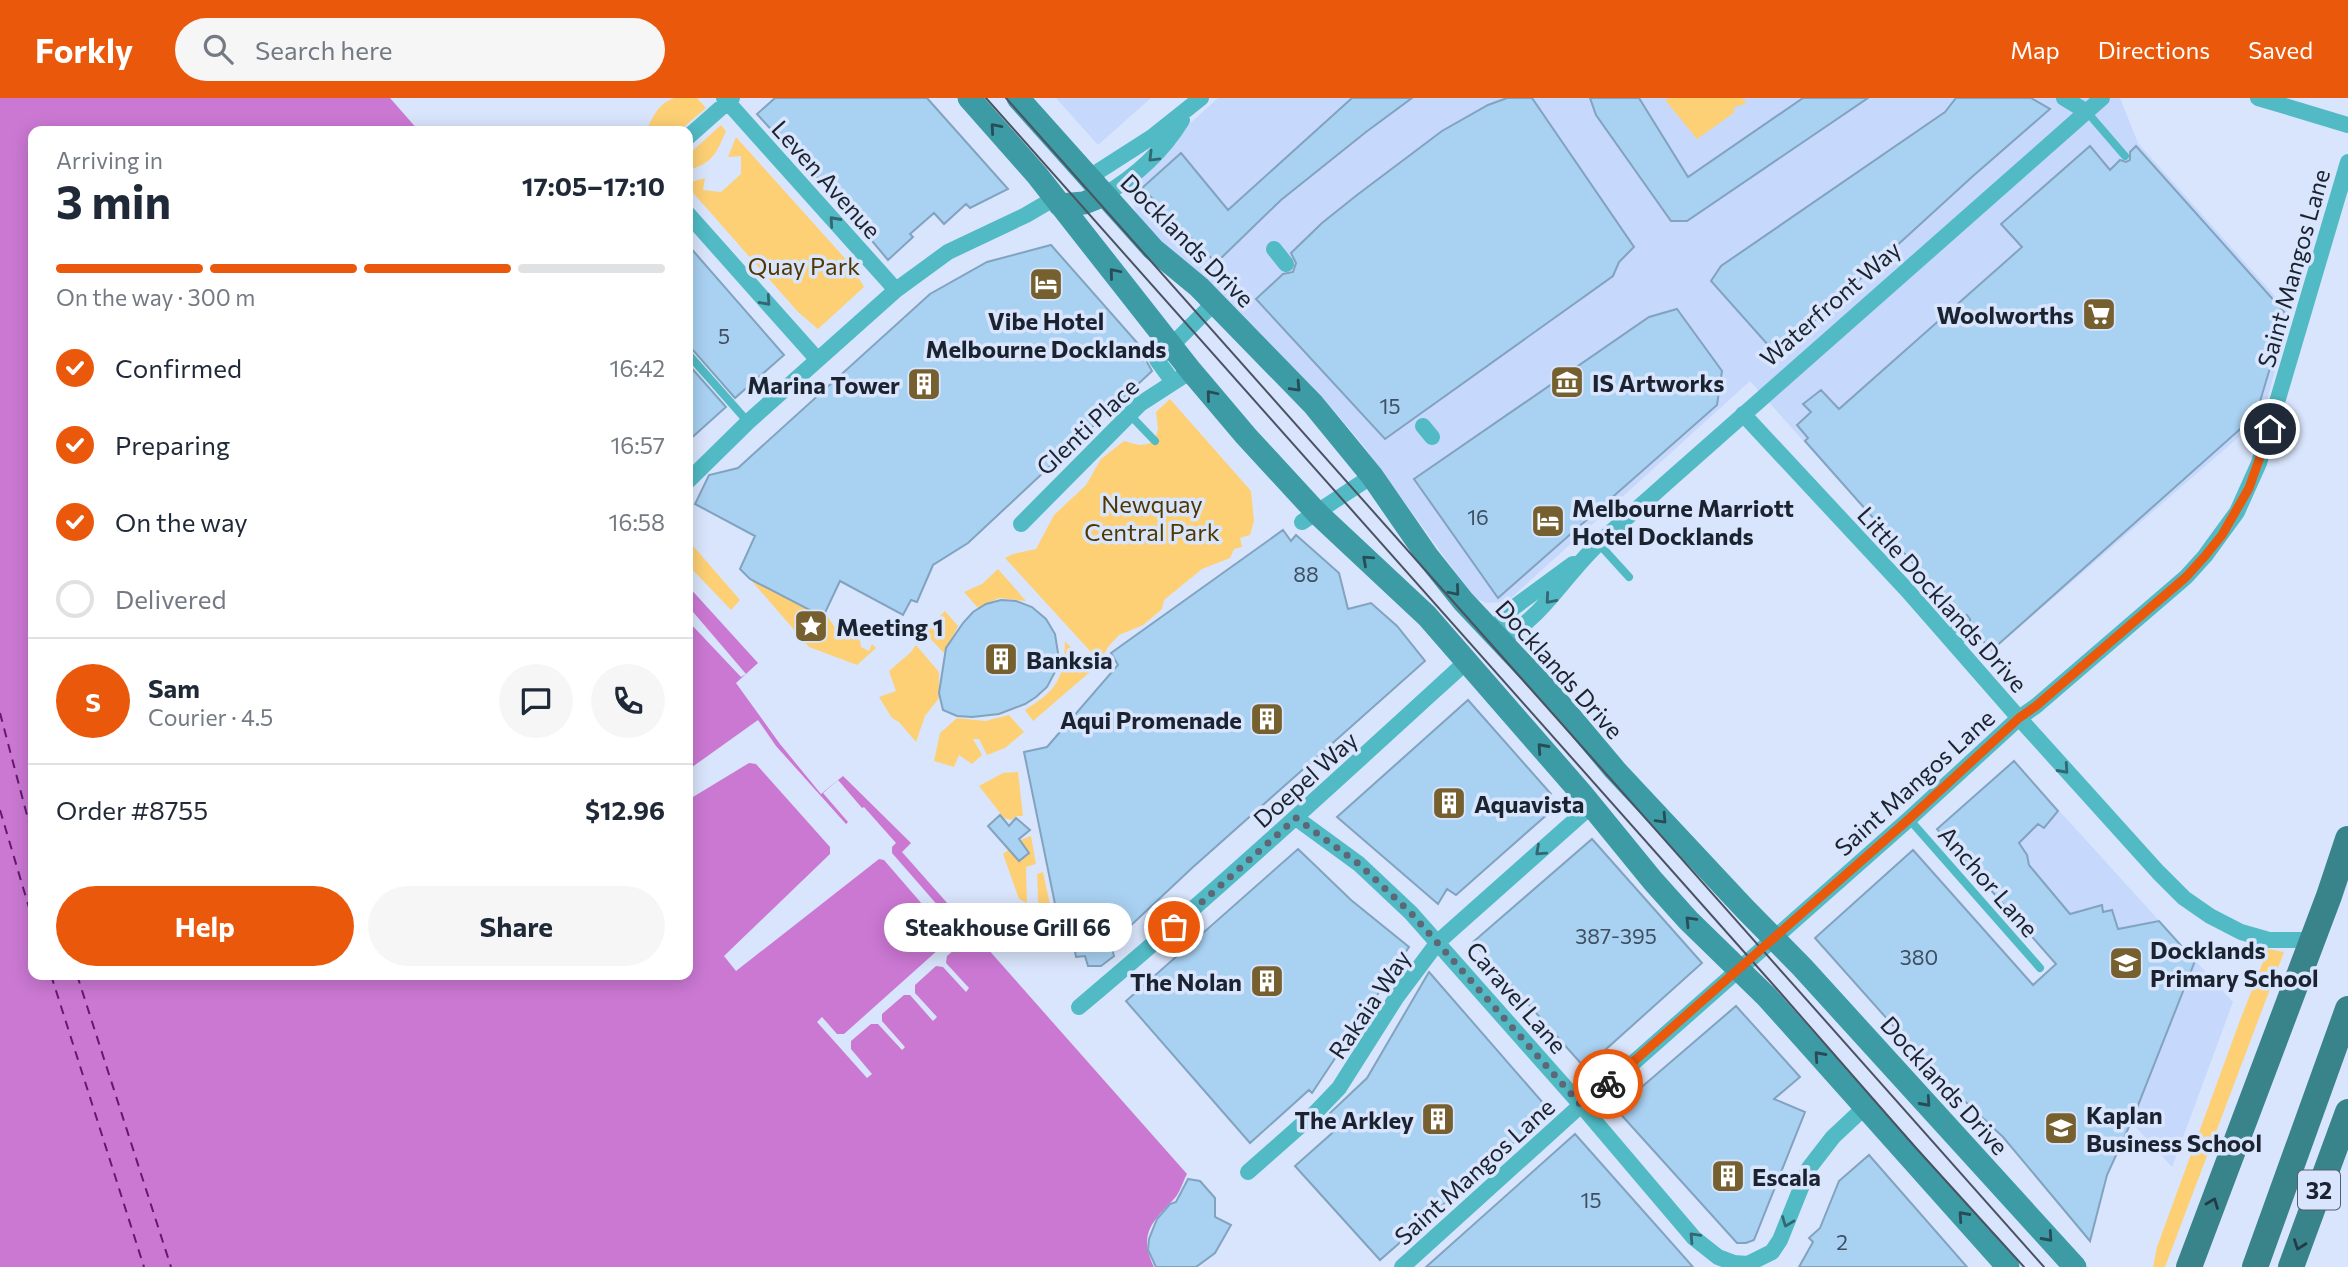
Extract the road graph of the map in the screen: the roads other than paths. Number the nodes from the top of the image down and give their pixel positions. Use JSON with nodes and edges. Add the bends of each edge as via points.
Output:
{"nodes":[{"id":1,"x":969,"y":98,"type":"edge"},
{"id":2,"x":1018,"y":98,"type":"edge"},
{"id":3,"x":2064,"y":98,"type":"edge"},
{"id":4,"x":2102,"y":98,"type":"edge"},
{"id":5,"x":2258,"y":98,"type":"edge"},
{"id":6,"x":728,"y":99,"type":"edge"},
{"id":7,"x":1195,"y":103,"type":"edge"},
{"id":8,"x":2087,"y":113,"type":"junction"},
{"id":9,"x":2348,"y":125,"type":"edge"},
{"id":10,"x":693,"y":133,"type":"edge"},
{"id":11,"x":2126,"y":156,"type":"dead end"},
{"id":12,"x":2348,"y":162,"type":"edge"},
{"id":13,"x":1096,"y":186,"type":"junction"},
{"id":14,"x":1058,"y":202,"type":"junction"},
{"id":15,"x":693,"y":220,"type":"edge"},
{"id":16,"x":1274,"y":249,"type":"dead end"},
{"id":17,"x":1286,"y":264,"type":"dead end"},
{"id":18,"x":896,"y":290,"type":"junction"},
{"id":19,"x":1214,"y":303,"type":"junction"},
{"id":20,"x":1171,"y":345,"type":"junction"},
{"id":21,"x":817,"y":359,"type":"junction"},
{"id":22,"x":693,"y":360,"type":"edge"},
{"id":23,"x":1182,"y":376,"type":"junction"},
{"id":24,"x":1129,"y":414,"type":"junction"},
{"id":25,"x":1744,"y":414,"type":"junction"},
{"id":26,"x":746,"y":423,"type":"junction"},
{"id":27,"x":1155,"y":441,"type":"dead end"},
{"id":28,"x":693,"y":476,"type":"edge"},
{"id":29,"x":1372,"y":476,"type":"junction"},
{"id":30,"x":1309,"y":517,"type":"junction"},
{"id":31,"x":1021,"y":524,"type":"dead end"},
{"id":32,"x":1596,"y":547,"type":"junction"},
{"id":33,"x":1629,"y":578,"type":"dead end"},
{"id":34,"x":1964,"y":621,"type":"dead end"},
{"id":35,"x":1972,"y":630,"type":"dead end"},
{"id":36,"x":1496,"y":636,"type":"junction"},
{"id":37,"x":1950,"y":641,"type":"junction"},
{"id":38,"x":1466,"y":662,"type":"junction"},
{"id":39,"x":2019,"y":718,"type":"junction"},
{"id":40,"x":1591,"y":806,"type":"junction"},
{"id":41,"x":1296,"y":818,"type":"junction"},
{"id":42,"x":1909,"y":819,"type":"junction"},
{"id":43,"x":2348,"y":839,"type":"edge"},
{"id":44,"x":1774,"y":937,"type":"junction"},
{"id":45,"x":2313,"y":940,"type":"junction"},
{"id":46,"x":1438,"y":942,"type":"junction"},
{"id":47,"x":2040,"y":968,"type":"dead end"},
{"id":48,"x":1738,"y":969,"type":"junction"},
{"id":49,"x":1079,"y":1007,"type":"dead end"},
{"id":50,"x":2348,"y":1009,"type":"edge"},
{"id":51,"x":1581,"y":1105,"type":"junction"},
{"id":52,"x":1865,"y":1107,"type":"junction"},
{"id":53,"x":2348,"y":1112,"type":"edge"},
{"id":54,"x":1248,"y":1172,"type":"dead end"},
{"id":55,"x":1754,"y":1265,"type":"edge"},
{"id":56,"x":1402,"y":1267,"type":"edge"},
{"id":57,"x":2008,"y":1267,"type":"edge"},
{"id":58,"x":2075,"y":1267,"type":"edge"},
{"id":59,"x":2189,"y":1267,"type":"edge"},
{"id":60,"x":2255,"y":1267,"type":"edge"},
{"id":61,"x":2291,"y":1267,"type":"edge"}],
"edges":[{"from":14,"to":1,"type":"street","one_way":true},
{"from":2,"to":13,"type":"street","name":"Docklands Drive"},
{"from":3,"to":8,"type":"street"},
{"from":4,"to":8,"type":"street","name":"Waterfront Way"},
{"from":5,"to":9,"type":"street"},
{"from":6,"to":10,"type":"street"},
{"from":18,"to":6,"type":"street","name":"Leven Avenue","one_way":true},
{"from":7,"to":13,"type":"street"},
{"from":7,"to":13,"type":"street","one_way":true,"via":[[1159,152],[1136,173]]},
{"from":8,"to":11,"type":"lane"},
{"from":8,"to":25,"type":"street","name":"Waterfront Way"},
{"from":12,"to":39,"type":"street","name":"Saint Mangos Lane","via":[[2259,463],[2237,512],[2186,577]]},
{"from":13,"to":14,"type":"street"},
{"from":13,"to":19,"type":"street","name":"Docklands Drive","via":[[1153,249]]},
{"from":14,"to":18,"type":"street","via":[[948,252]]},
{"from":20,"to":14,"type":"street","one_way":true},
{"from":15,"to":21,"type":"street","one_way":true},
{"from":16,"to":17,"type":"street"},
{"from":18,"to":21,"type":"street"},
{"from":19,"to":20,"type":"street"},
{"from":19,"to":29,"type":"street","name":"Docklands Drive","one_way":true,"via":[[1313,404]]},
{"from":20,"to":23,"type":"street"},
{"from":21,"to":26,"type":"street"},
{"from":22,"to":26,"type":"lane"},
{"from":23,"to":24,"type":"street","name":"Glenti Place"},
{"from":30,"to":23,"type":"street","one_way":true,"via":[[1246,436]]},
{"from":24,"to":27,"type":"lane"},
{"from":24,"to":31,"type":"street","name":"Glenti Place"},
{"from":25,"to":32,"type":"street","name":"Waterfront Way"},
{"from":25,"to":37,"type":"street","name":"Little Docklands Drive"},
{"from":26,"to":28,"type":"street"},
{"from":29,"to":30,"type":"street"},
{"from":29,"to":36,"type":"street","name":"Docklands Drive","one_way":true,"via":[[1443,577]]},
{"from":38,"to":30,"type":"street","one_way":true,"via":[[1418,606]]},
{"from":32,"to":33,"type":"lane"},
{"from":32,"to":36,"type":"street","name":"Waterfront Way","via":[[1513,608]]},
{"from":34,"to":37,"type":"lane"},
{"from":35,"to":37,"type":"lane"},
{"from":36,"to":38,"type":"street","name":"Waterfront Way"},
{"from":36,"to":44,"type":"street","name":"Docklands Drive","one_way":true},
{"from":37,"to":39,"type":"street","name":"Little Docklands Drive"},
{"from":40,"to":38,"type":"street","one_way":true},
{"from":38,"to":41,"type":"street","name":"Doepel Way"},
{"from":39,"to":42,"type":"street","name":"Saint Mangos Lane"},
{"from":39,"to":45,"type":"street","name":"Little Docklands Drive","one_way":true,"via":[[2184,898],[2241,932],[2269,940]]},
{"from":40,"to":46,"type":"street","name":"Rakaia Way","one_way":true},
{"from":48,"to":40,"type":"street","one_way":true,"via":[[1670,900]]},
{"from":41,"to":46,"type":"street","name":"Caravel Lane","via":[[1368,873]]},
{"from":41,"to":49,"type":"street","name":"Doepel Way"},
{"from":42,"to":44,"type":"street","name":"Saint Mangos Lane"},
{"from":42,"to":47,"type":"lane","name":"Anchor Lane"},
{"from":43,"to":45,"type":"main road"},
{"from":44,"to":48,"type":"street","name":"Saint Mangos Lane"},
{"from":44,"to":58,"type":"street","name":"Docklands Drive","one_way":true},
{"from":59,"to":45,"type":"main road","one_way":true},
{"from":46,"to":51,"type":"street","name":"Caravel Lane"},
{"from":46,"to":54,"type":"street","name":"Rakaia Way","via":[[1339,1088]]},
{"from":48,"to":51,"type":"street","name":"Saint Mangos Lane"},
{"from":52,"to":48,"type":"street","one_way":true},
{"from":50,"to":60,"type":"main road"},
{"from":55,"to":51,"type":"street","name":"Caravel Lane","one_way":true,"via":[[1727,1261],[1700,1244]]},
{"from":51,"to":56,"type":"street","name":"Saint Mangos Lane"},
{"from":52,"to":55,"type":"street","one_way":true,"via":[[1816,1156],[1776,1247]]},
{"from":57,"to":52,"type":"street","one_way":true},
{"from":53,"to":61,"type":"main road","number":"32","one_way":true}]}
